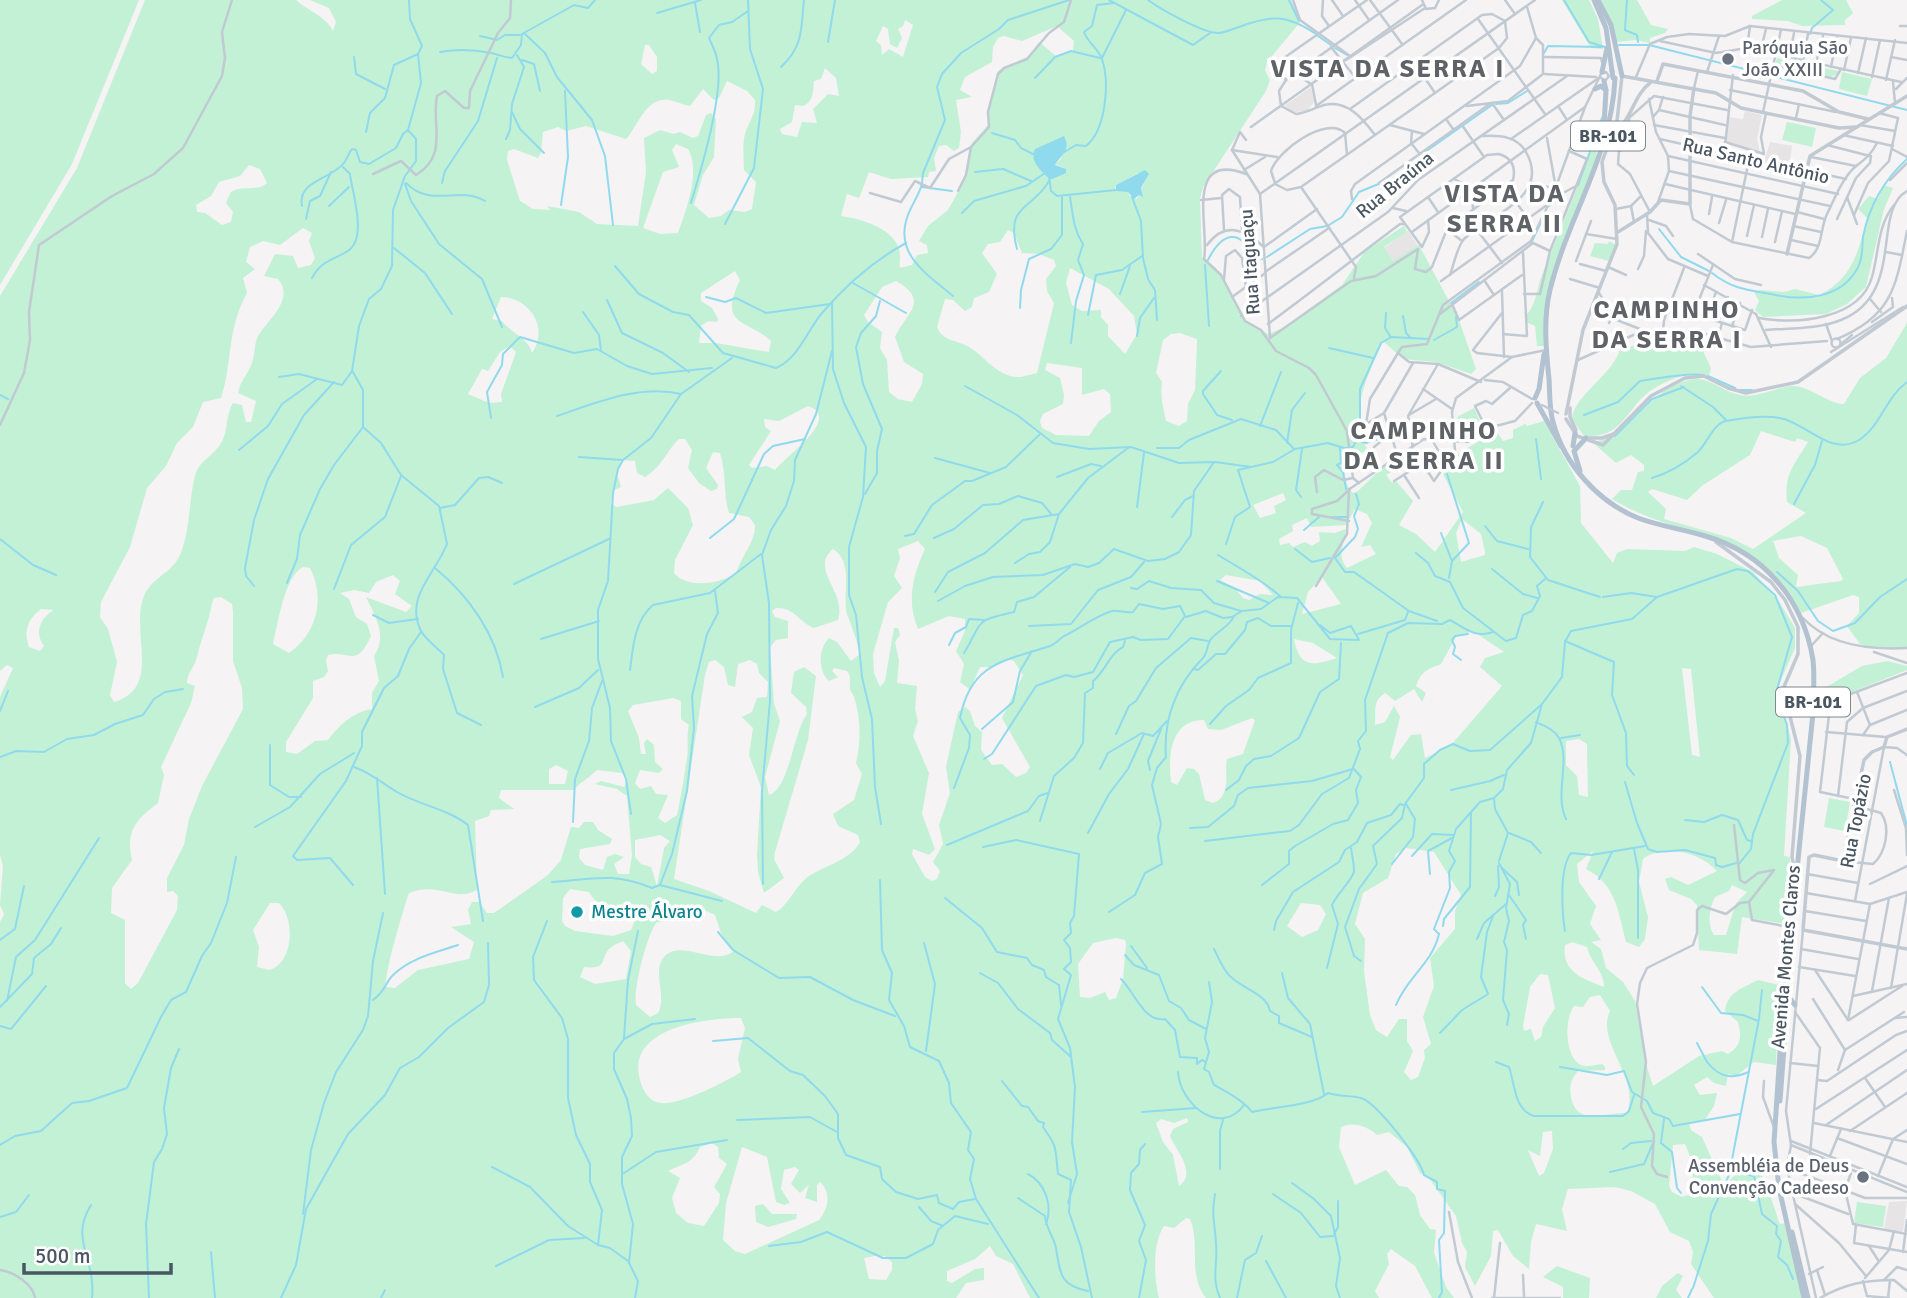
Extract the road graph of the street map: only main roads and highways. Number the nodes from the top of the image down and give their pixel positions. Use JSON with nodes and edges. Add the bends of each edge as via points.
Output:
{"nodes":[{"id":1,"x":1597,"y":0,"type":"edge"},
{"id":2,"x":1611,"y":43,"type":"junction"},
{"id":3,"x":1612,"y":51,"type":"junction"},
{"id":4,"x":1614,"y":75,"type":"junction"},
{"id":5,"x":1600,"y":80,"type":"junction"},
{"id":6,"x":1606,"y":90,"type":"junction"},
{"id":7,"x":1608,"y":143,"type":"junction"},
{"id":8,"x":1602,"y":162,"type":"road end"},
{"id":9,"x":1588,"y":190,"type":"junction"},
{"id":10,"x":1581,"y":204,"type":"junction"},
{"id":11,"x":1546,"y":350,"type":"junction"},
{"id":12,"x":1575,"y":433,"type":"road end"},
{"id":13,"x":1559,"y":438,"type":"junction"},
{"id":14,"x":1573,"y":446,"type":"junction"},
{"id":15,"x":1564,"y":449,"type":"junction"},
{"id":16,"x":1583,"y":477,"type":"junction"},
{"id":17,"x":1791,"y":936,"type":"junction"},
{"id":18,"x":1788,"y":996,"type":"junction"},
{"id":19,"x":1795,"y":1009,"type":"road end"},
{"id":20,"x":1782,"y":1050,"type":"junction"},
{"id":21,"x":1786,"y":1072,"type":"junction"},
{"id":22,"x":1806,"y":1298,"type":"edge"}],
"edges":[{"from":1,"to":2,"type":"main road","number":"BR-101"},
{"from":1,"to":2,"type":"main road","number":"BR-101"},
{"from":2,"to":3,"type":"main road","number":"BR-101"},
{"from":3,"to":4,"type":"main road","number":"BR-101"},
{"from":3,"to":5,"type":"main road"},
{"from":4,"to":7,"type":"main road","number":"BR-101"},
{"from":4,"to":9,"type":"main road","number":"BR-101","via":[[1609,132]]},
{"from":5,"to":6,"type":"main road"},
{"from":5,"to":6,"type":"main road"},
{"from":6,"to":7,"type":"main road"},
{"from":7,"to":10,"type":"main road","number":"BR-101"},
{"from":8,"to":9,"type":"main road"},
{"from":9,"to":10,"type":"main road","number":"BR-101"},
{"from":10,"to":11,"type":"main road","number":"BR-101","via":[[1550,291]]},
{"from":11,"to":13,"type":"main road","number":"BR-101","via":[[1552,415]]},
{"from":11,"to":15,"type":"main road","via":[[1536,402]]},
{"from":12,"to":14,"type":"main road"},
{"from":13,"to":14,"type":"main road"},
{"from":13,"to":15,"type":"main road","number":"BR-101"},
{"from":14,"to":16,"type":"main road","via":[[1584,439],[1574,451]]},
{"from":15,"to":16,"type":"main road","number":"BR-101"},
{"from":16,"to":17,"type":"main road","number":"BR-101","via":[[1635,517],[1734,547],[1763,566],[1800,616],[1811,649],[1813,713]]},
{"from":17,"to":18,"type":"main road","number":"BR-101"},
{"from":17,"to":20,"type":"main road","number":"BR-101"},
{"from":18,"to":19,"type":"main road"},
{"from":18,"to":20,"type":"main road","number":"BR-101"},
{"from":20,"to":21,"type":"main road","number":"BR-101"},
{"from":21,"to":22,"type":"main road","number":"BR-101","via":[[1781,1091],[1779,1166]]},
{"from":21,"to":22,"type":"main road","number":"BR-101","via":[[1775,1130],[1778,1181]]}]}
